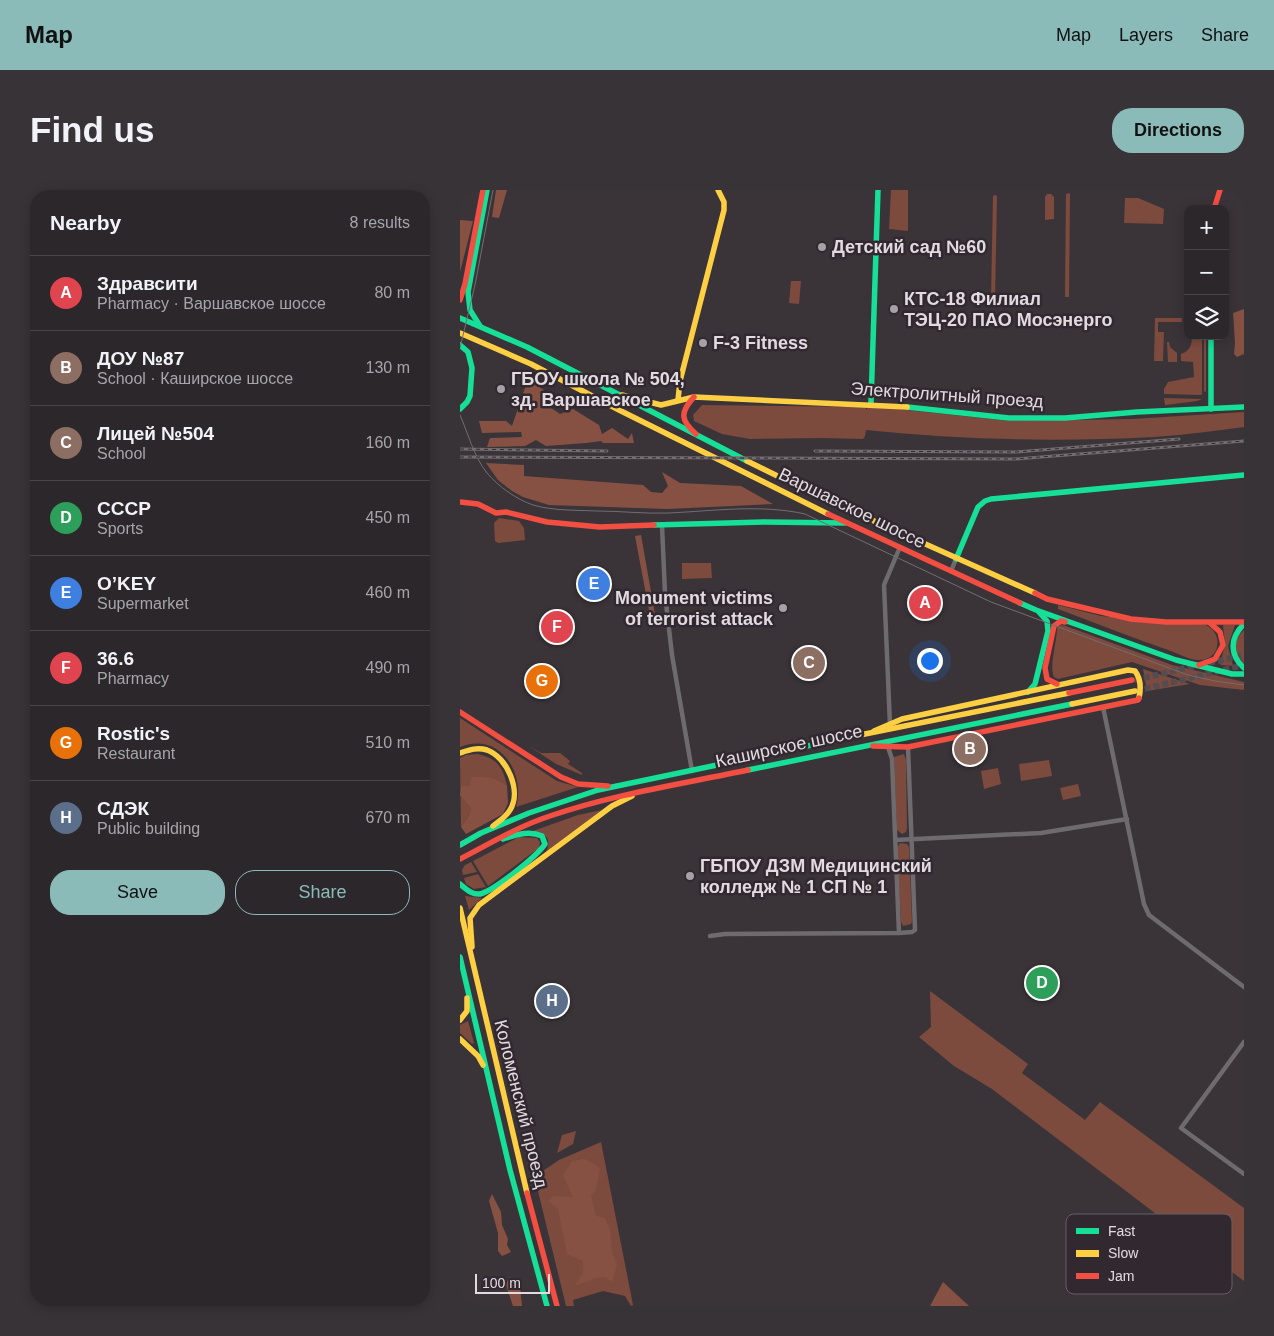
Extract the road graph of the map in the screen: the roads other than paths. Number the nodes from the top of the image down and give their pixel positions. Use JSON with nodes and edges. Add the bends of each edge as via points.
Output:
{"nodes":[{"id":1,"x":483,"y":190,"type":"edge"},
{"id":2,"x":487,"y":190,"type":"edge"},
{"id":3,"x":718,"y":190,"type":"edge"},
{"id":4,"x":878,"y":190,"type":"edge"},
{"id":5,"x":1220,"y":190,"type":"edge"},
{"id":6,"x":1215,"y":205,"type":"edge"},
{"id":7,"x":460,"y":300,"type":"edge"},
{"id":8,"x":460,"y":318,"type":"edge"},
{"id":9,"x":482,"y":327,"type":"junction"},
{"id":10,"x":460,"y":333,"type":"edge"},
{"id":11,"x":1211,"y":340,"type":"edge"},
{"id":12,"x":460,"y":345,"type":"edge"},
{"id":13,"x":611,"y":392,"type":"junction"},
{"id":14,"x":694,"y":397,"type":"junction"},
{"id":15,"x":678,"y":400,"type":"junction"},
{"id":16,"x":871,"y":403,"type":"junction"},
{"id":17,"x":1244,"y":408,"type":"edge"},
{"id":18,"x":460,"y":409,"type":"edge"},
{"id":19,"x":1211,"y":409,"type":"junction"},
{"id":20,"x":703,"y":439,"type":"junction"},
{"id":21,"x":1244,"y":475,"type":"edge"},
{"id":22,"x":460,"y":502,"type":"edge"},
{"id":23,"x":847,"y":523,"type":"junction"},
{"id":24,"x":662,"y":525,"type":"junction"},
{"id":25,"x":900,"y":547,"type":"junction"},
{"id":26,"x":956,"y":559,"type":"junction"},
{"id":27,"x":951,"y":571,"type":"junction"},
{"id":28,"x":1036,"y":610,"type":"junction"},
{"id":29,"x":1070,"y":622,"type":"junction"},
{"id":30,"x":1209,"y":622,"type":"junction"},
{"id":31,"x":1244,"y":623,"type":"edge"},
{"id":32,"x":1198,"y":665,"type":"junction"},
{"id":33,"x":1244,"y":668,"type":"edge"},
{"id":34,"x":1244,"y":674,"type":"edge"},
{"id":35,"x":1132,"y":680,"type":"tunnel mouth"},
{"id":36,"x":1061,"y":684,"type":"junction"},
{"id":37,"x":1135,"y":691,"type":"tunnel mouth"},
{"id":38,"x":1024,"y":693,"type":"junction"},
{"id":39,"x":1103,"y":707,"type":"junction"},
{"id":40,"x":460,"y":712,"type":"edge"},
{"id":41,"x":890,"y":725,"type":"junction"},
{"id":42,"x":859,"y":736,"type":"junction"},
{"id":43,"x":865,"y":745,"type":"junction"},
{"id":44,"x":888,"y":747,"type":"junction"},
{"id":45,"x":908,"y":747,"type":"junction"},
{"id":46,"x":460,"y":753,"type":"edge"},
{"id":47,"x":692,"y":770,"type":"junction"},
{"id":48,"x":612,"y":786,"type":"junction"},
{"id":49,"x":637,"y":793,"type":"junction"},
{"id":50,"x":1127,"y":819,"type":"junction"},
{"id":51,"x":485,"y":831,"type":"junction"},
{"id":52,"x":911,"y":839,"type":"junction"},
{"id":53,"x":895,"y":840,"type":"junction"},
{"id":54,"x":462,"y":843,"type":"edge"},
{"id":55,"x":489,"y":843,"type":"junction"},
{"id":56,"x":460,"y":859,"type":"edge"},
{"id":57,"x":460,"y":884,"type":"edge"},
{"id":58,"x":460,"y":908,"type":"edge"},
{"id":59,"x":900,"y":933,"type":"junction"},
{"id":60,"x":710,"y":936,"type":"dead end"},
{"id":61,"x":460,"y":957,"type":"edge"},
{"id":62,"x":474,"y":974,"type":"junction"},
{"id":63,"x":468,"y":988,"type":"junction"},
{"id":64,"x":1244,"y":988,"type":"edge"},
{"id":65,"x":460,"y":1020,"type":"edge"},
{"id":66,"x":460,"y":1039,"type":"edge"},
{"id":67,"x":1244,"y":1042,"type":"edge"},
{"id":68,"x":492,"y":1091,"type":"junction"},
{"id":69,"x":1244,"y":1174,"type":"edge"},
{"id":70,"x":547,"y":1306,"type":"edge"},
{"id":71,"x":557,"y":1306,"type":"edge"}],
"edges":[{"from":1,"to":7,"type":"main road"},
{"from":2,"to":9,"type":"main road","via":[[468,292],[468,307],[473,319]]},
{"from":3,"to":15,"type":"main road","via":[[724,210],[680,381]]},
{"from":4,"to":16,"type":"main road"},
{"from":5,"to":6,"type":"main road"},
{"from":8,"to":9,"type":"main road","name":"Варшавское шоссе"},
{"from":9,"to":13,"type":"main road","name":"Варшавское шоссе"},
{"from":10,"to":23,"type":"main road","name":"Варшавское шоссе","via":[[530,363]]},
{"from":11,"to":19,"type":"main road"},
{"from":12,"to":18,"type":"main road","via":[[468,352],[472,368],[470,396]]},
{"from":13,"to":15,"type":"main road","name":"Электролитный проезд","via":[[660,405]]},
{"from":13,"to":20,"type":"main road","name":"Варшавское шоссе"},
{"from":14,"to":15,"type":"main road","name":"Электролитный проезд"},
{"from":14,"to":16,"type":"main road","name":"Электролитный проезд"},
{"from":14,"to":20,"type":"main road","via":[[685,407],[683,417],[690,429]]},
{"from":16,"to":19,"type":"main road","name":"Электролитный проезд","via":[[1009,418]]},
{"from":17,"to":19,"type":"main road","name":"Электролитный проезд"},
{"from":20,"to":26,"type":"main road","name":"Варшавское шоссе"},
{"from":21,"to":26,"type":"main road","via":[[984,501],[978,507]]},
{"from":22,"to":24,"type":"main road","via":[[478,504],[496,513],[506,512],[548,522],[594,527]]},
{"from":23,"to":24,"type":"main road"},
{"from":23,"to":25,"type":"main road","name":"Варшавское шоссе"},
{"from":24,"to":47,"type":"street","via":[[672,655]]},
{"from":25,"to":27,"type":"main road","name":"Варшавское шоссе"},
{"from":25,"to":41,"type":"street","via":[[884,585]]},
{"from":26,"to":27,"type":"street"},
{"from":26,"to":30,"type":"main road","name":"Варшавское шоссе","via":[[1041,596],[1098,612],[1131,619]]},
{"from":27,"to":28,"type":"main road","name":"Варшавское шоссе"},
{"from":28,"to":29,"type":"main road","name":"Варшавское шоссе"},
{"from":28,"to":38,"type":"main road","via":[[1047,621],[1048,631],[1035,684]]},
{"from":29,"to":32,"type":"main road","name":"Варшавское шоссе"},
{"from":29,"to":36,"type":"main road","via":[[1061,621],[1054,626],[1045,668],[1046,680]]},
{"from":30,"to":31,"type":"main road","name":"Варшавское шоссе"},
{"from":30,"to":32,"type":"main road","via":[[1216,626],[1223,645],[1215,659]]},
{"from":31,"to":33,"type":"main road","via":[[1234,638],[1232,648],[1235,659]]},
{"from":32,"to":34,"type":"main road","name":"Варшавское шоссе"},
{"from":35,"to":42,"type":"main road","name":"Каширское шоссе"},
{"from":36,"to":38,"type":"main road"},
{"from":36,"to":39,"type":"main road","via":[[1134,670],[1141,691],[1138,700]]},
{"from":37,"to":43,"type":"main road","name":"Каширское шоссе"},
{"from":38,"to":41,"type":"main road","via":[[902,719]]},
{"from":39,"to":45,"type":"main road"},
{"from":39,"to":50,"type":"street"},
{"from":40,"to":48,"type":"main road","via":[[561,777],[578,784]]},
{"from":41,"to":42,"type":"main road"},
{"from":42,"to":47,"type":"main road","name":"Каширское шоссе"},
{"from":43,"to":44,"type":"main road"},
{"from":43,"to":49,"type":"main road","name":"Каширское шоссе"},
{"from":44,"to":45,"type":"main road"},
{"from":44,"to":53,"type":"street","via":[[892,760]]},
{"from":45,"to":52,"type":"street"},
{"from":46,"to":51,"type":"main road","via":[[487,750],[501,759],[509,770],[514,797],[512,807],[504,818]]},
{"from":47,"to":48,"type":"main road","name":"Каширское шоссе"},
{"from":48,"to":51,"type":"main road","name":"Каширское шоссе","via":[[531,811]]},
{"from":49,"to":55,"type":"main road","name":"Каширское шоссе","via":[[549,816]]},
{"from":49,"to":62,"type":"main road","via":[[612,806],[475,910],[469,923]]},
{"from":50,"to":52,"type":"street","via":[[1041,833]]},
{"from":50,"to":64,"type":"street","via":[[1149,915]]},
{"from":51,"to":54,"type":"main road","name":"Каширское шоссе"},
{"from":52,"to":53,"type":"street"},
{"from":52,"to":59,"type":"street","via":[[916,926],[912,932]]},
{"from":53,"to":59,"type":"street"},
{"from":55,"to":56,"type":"main road","name":"Каширское шоссе"},
{"from":55,"to":57,"type":"main road","via":[[530,833],[542,836],[544,844],[540,852],[486,892],[472,894]]},
{"from":58,"to":62,"type":"main road","name":"Коломенский проезд"},
{"from":59,"to":60,"type":"street"},
{"from":61,"to":63,"type":"main road","name":"Коломенский проезд"},
{"from":62,"to":71,"type":"main road","name":"Коломенский проезд"},
{"from":63,"to":65,"type":"main road","via":[[467,1011]]},
{"from":63,"to":68,"type":"main road","name":"Коломенский проезд"},
{"from":66,"to":68,"type":"main road","via":[[478,1056]]},
{"from":67,"to":69,"type":"street","via":[[1181,1128]]},
{"from":68,"to":70,"type":"main road","name":"Коломенский проезд"}]}
